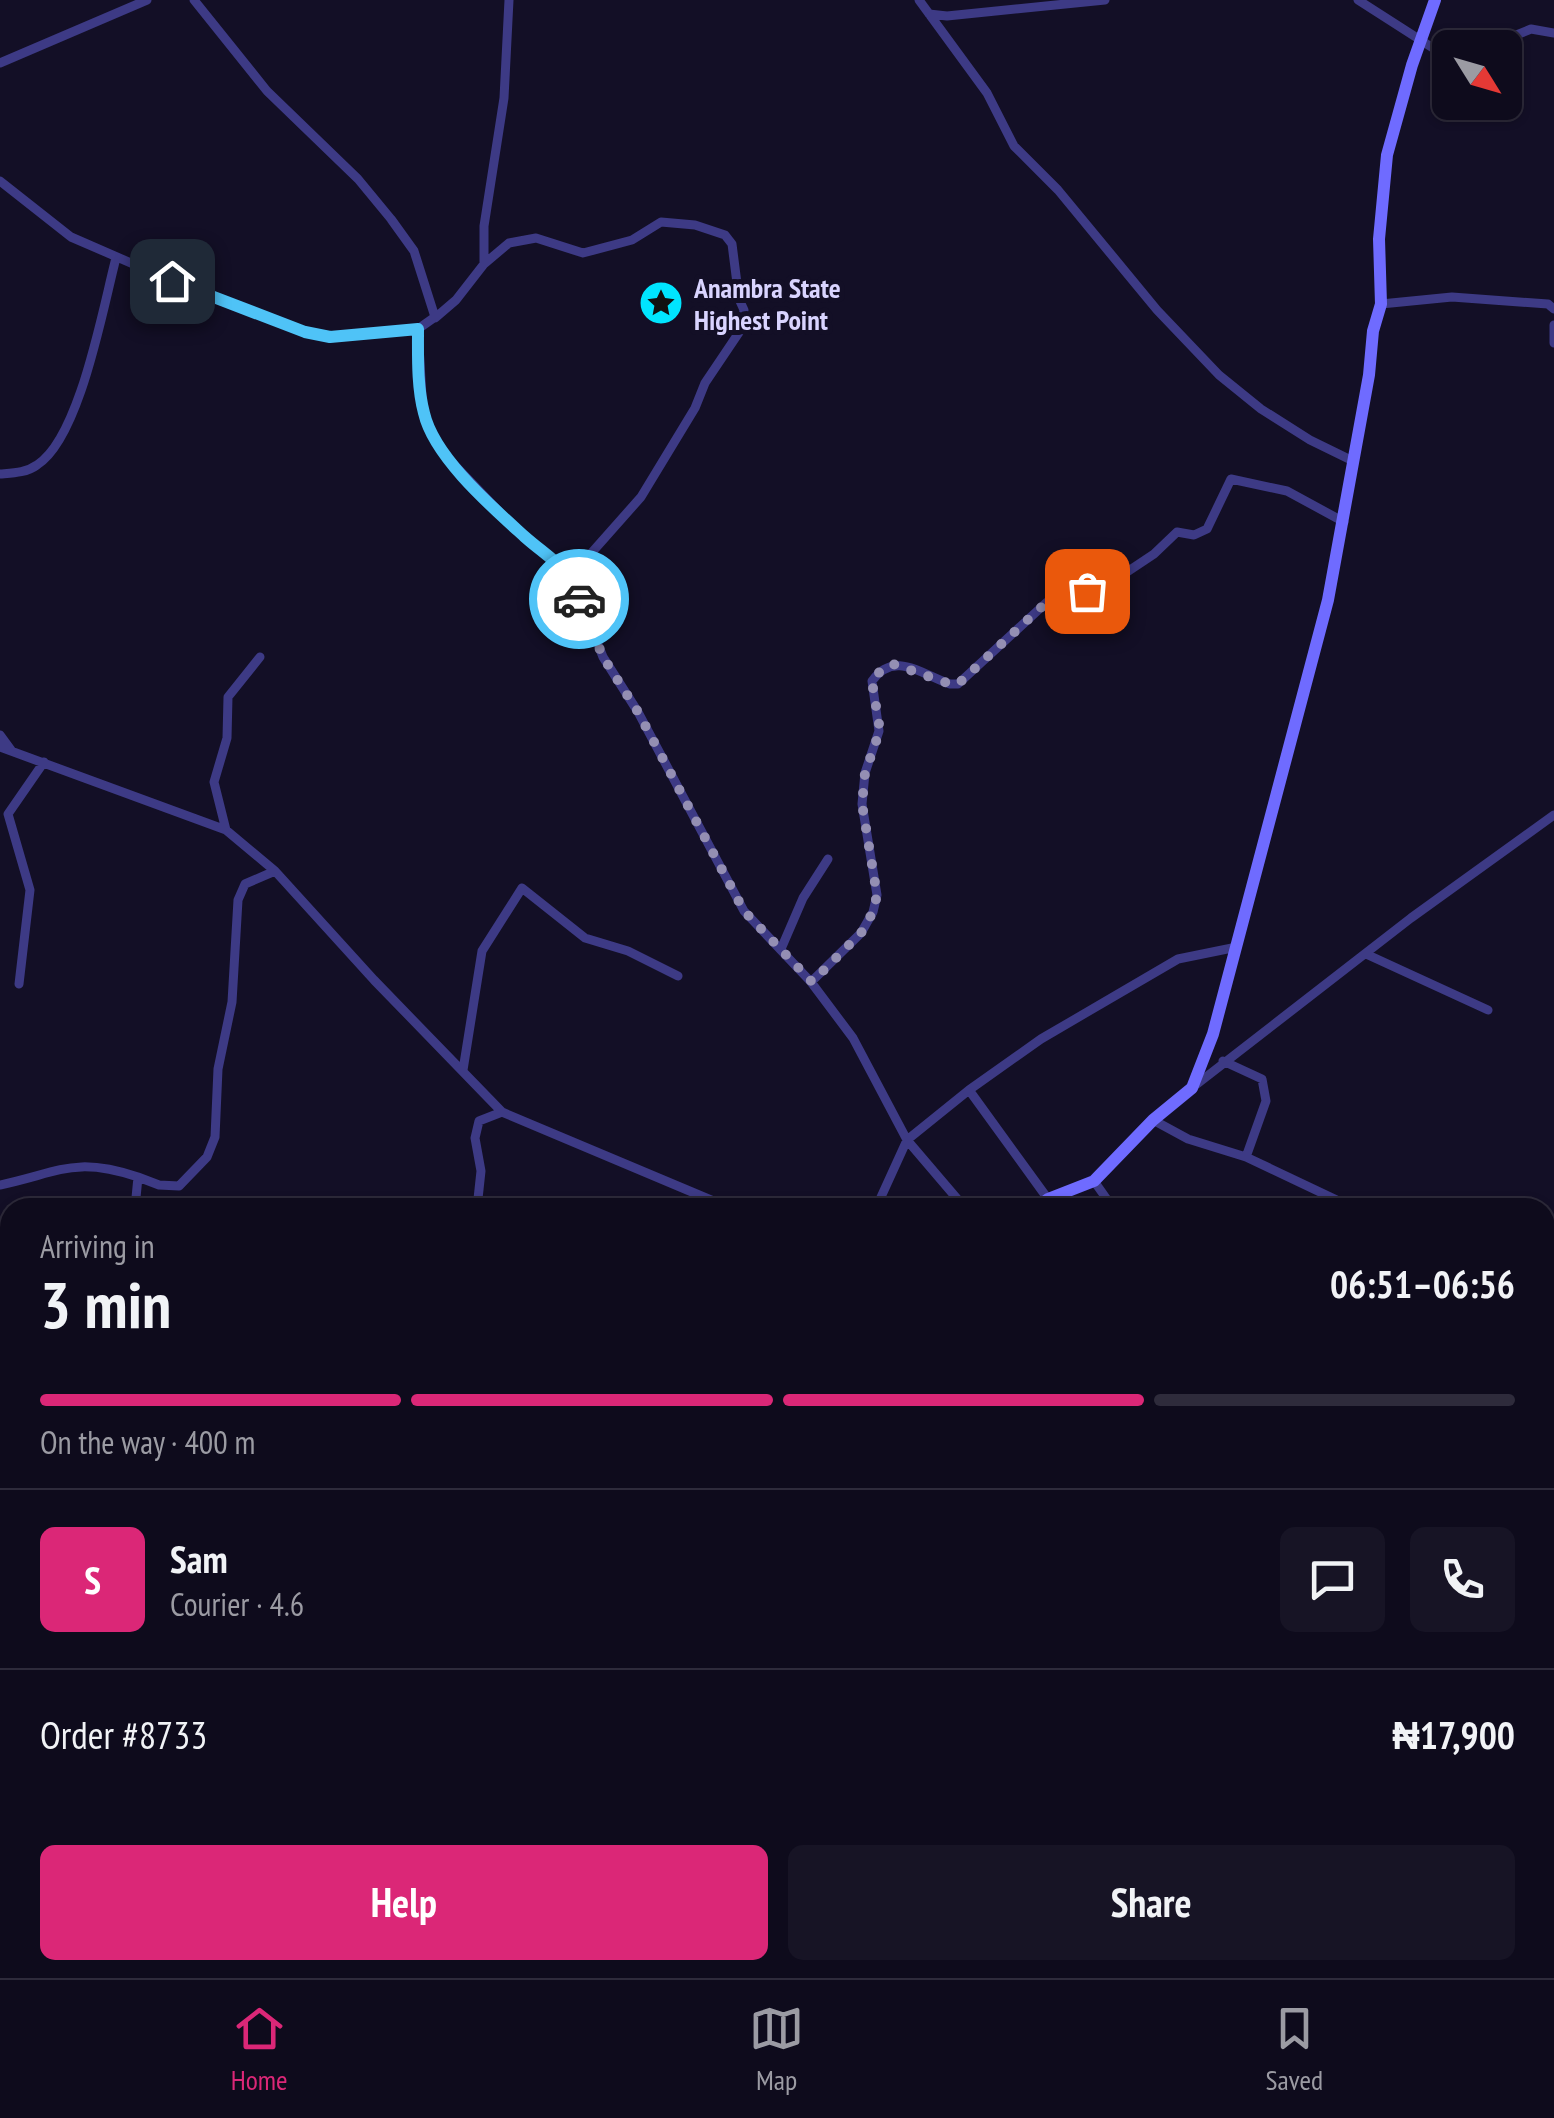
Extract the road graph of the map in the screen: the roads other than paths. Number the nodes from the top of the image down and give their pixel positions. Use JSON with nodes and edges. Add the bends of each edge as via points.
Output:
{"nodes":[{"id":1,"x":147,"y":0,"type":"edge"},
{"id":2,"x":194,"y":0,"type":"edge"},
{"id":3,"x":509,"y":0,"type":"edge"},
{"id":4,"x":919,"y":0,"type":"edge"},
{"id":5,"x":1105,"y":0,"type":"edge"},
{"id":6,"x":1358,"y":0,"type":"edge"},
{"id":7,"x":1435,"y":0,"type":"edge"},
{"id":8,"x":928,"y":14,"type":"junction"},
{"id":9,"x":1522,"y":32,"type":"edge"},
{"id":10,"x":1554,"y":33,"type":"edge"},
{"id":11,"x":1421,"y":40,"type":"junction"},
{"id":12,"x":1432,"y":47,"type":"edge"},
{"id":13,"x":0,"y":63,"type":"edge"},
{"id":14,"x":0,"y":180,"type":"edge"},
{"id":15,"x":116,"y":258,"type":"junction"},
{"id":16,"x":484,"y":264,"type":"junction"},
{"id":17,"x":1381,"y":304,"type":"junction"},
{"id":18,"x":1554,"y":310,"type":"edge"},
{"id":19,"x":435,"y":316,"type":"junction"},
{"id":20,"x":1554,"y":325,"type":"edge"},
{"id":21,"x":418,"y":329,"type":"junction"},
{"id":22,"x":1554,"y":343,"type":"edge"},
{"id":23,"x":1354,"y":462,"type":"junction"},
{"id":24,"x":0,"y":474,"type":"edge"},
{"id":25,"x":1344,"y":522,"type":"junction"},
{"id":26,"x":571,"y":576,"type":"junction"},
{"id":27,"x":260,"y":656,"type":"dead end"},
{"id":28,"x":0,"y":735,"type":"edge"},
{"id":29,"x":5,"y":748,"type":"edge"},
{"id":30,"x":44,"y":762,"type":"junction"},
{"id":31,"x":1554,"y":815,"type":"edge"},
{"id":32,"x":226,"y":830,"type":"junction"},
{"id":33,"x":828,"y":859,"type":"dead end"},
{"id":34,"x":275,"y":871,"type":"junction"},
{"id":35,"x":1237,"y":947,"type":"junction"},
{"id":36,"x":781,"y":948,"type":"junction"},
{"id":37,"x":1366,"y":954,"type":"junction"},
{"id":38,"x":678,"y":976,"type":"dead end"},
{"id":39,"x":812,"y":982,"type":"junction"},
{"id":40,"x":19,"y":984,"type":"dead end"},
{"id":41,"x":1488,"y":1010,"type":"dead end"},
{"id":42,"x":1223,"y":1061,"type":"junction"},
{"id":43,"x":463,"y":1070,"type":"junction"},
{"id":44,"x":1192,"y":1088,"type":"junction"},
{"id":45,"x":969,"y":1090,"type":"junction"},
{"id":46,"x":502,"y":1112,"type":"junction"},
{"id":47,"x":1153,"y":1120,"type":"junction"},
{"id":48,"x":906,"y":1140,"type":"junction"},
{"id":49,"x":1246,"y":1157,"type":"junction"},
{"id":50,"x":138,"y":1177,"type":"junction"},
{"id":51,"x":1094,"y":1181,"type":"junction"},
{"id":52,"x":0,"y":1185,"type":"edge"},
{"id":53,"x":136,"y":1198,"type":"edge"},
{"id":54,"x":478,"y":1198,"type":"edge"},
{"id":55,"x":706,"y":1198,"type":"edge"},
{"id":56,"x":880,"y":1198,"type":"edge"},
{"id":57,"x":956,"y":1198,"type":"edge"},
{"id":58,"x":1047,"y":1198,"type":"edge"},
{"id":59,"x":1051,"y":1198,"type":"edge"},
{"id":60,"x":1106,"y":1198,"type":"edge"},
{"id":61,"x":1334,"y":1198,"type":"edge"}],
"edges":[{"from":1,"to":13,"type":"street"},
{"from":2,"to":19,"type":"street","via":[[268,91],[392,218],[414,252]]},
{"from":3,"to":16,"type":"street"},
{"from":4,"to":8,"type":"street"},
{"from":5,"to":8,"type":"street"},
{"from":6,"to":11,"type":"street"},
{"from":7,"to":11,"type":"main road"},
{"from":8,"to":23,"type":"street","via":[[986,93],[1014,146],[1219,374],[1261,409]]},
{"from":9,"to":10,"type":"street"},
{"from":11,"to":12,"type":"street"},
{"from":11,"to":17,"type":"main road","via":[[1381,193]]},
{"from":14,"to":15,"type":"street","via":[[71,237]]},
{"from":15,"to":21,"type":"street","via":[[305,332],[330,337]]},
{"from":15,"to":24,"type":"street","via":[[76,409],[39,465]]},
{"from":16,"to":19,"type":"street"},
{"from":16,"to":26,"type":"street","via":[[509,243],[536,238],[582,253],[632,240],[661,222],[717,230],[732,244],[744,310],[740,331],[642,497]]},
{"from":17,"to":18,"type":"street","via":[[1452,297],[1548,304]]},
{"from":17,"to":23,"type":"main road"},
{"from":19,"to":21,"type":"street"},
{"from":20,"to":22,"type":"street"},
{"from":21,"to":26,"type":"street","via":[[423,412],[432,434],[512,525]]},
{"from":23,"to":25,"type":"main road"},
{"from":25,"to":35,"type":"main road"},
{"from":25,"to":39,"type":"street","via":[[1287,490],[1231,480],[1202,533],[1177,532],[1124,574],[1047,602],[958,684],[900,665],[881,670],[872,682],[880,730],[862,804],[877,895],[847,950]]},
{"from":26,"to":36,"type":"street","via":[[603,657],[744,911]]},
{"from":27,"to":32,"type":"street","via":[[228,697],[227,738],[214,782]]},
{"from":28,"to":29,"type":"street"},
{"from":29,"to":30,"type":"street"},
{"from":30,"to":32,"type":"street"},
{"from":30,"to":40,"type":"street","via":[[8,814],[30,890]]},
{"from":31,"to":37,"type":"street"},
{"from":32,"to":34,"type":"street"},
{"from":33,"to":36,"type":"street"},
{"from":34,"to":43,"type":"street"},
{"from":34,"to":50,"type":"street","via":[[245,884],[238,900],[215,1138],[179,1186]]},
{"from":35,"to":44,"type":"main road"},
{"from":35,"to":45,"type":"street","via":[[1178,959],[1040,1038]]},
{"from":36,"to":39,"type":"street"},
{"from":37,"to":41,"type":"street"},
{"from":37,"to":42,"type":"street"},
{"from":38,"to":43,"type":"street","via":[[585,938],[522,888],[482,951]]},
{"from":39,"to":48,"type":"street","via":[[852,1038]]},
{"from":42,"to":44,"type":"street"},
{"from":42,"to":49,"type":"street","via":[[1262,1079],[1266,1101]]},
{"from":43,"to":46,"type":"street"},
{"from":44,"to":47,"type":"main road"},
{"from":45,"to":48,"type":"street"},
{"from":45,"to":58,"type":"street"},
{"from":46,"to":54,"type":"street","via":[[479,1121]]},
{"from":46,"to":55,"type":"street"},
{"from":47,"to":49,"type":"street"},
{"from":47,"to":51,"type":"main road"},
{"from":48,"to":56,"type":"street"},
{"from":48,"to":57,"type":"street"},
{"from":49,"to":61,"type":"street"},
{"from":50,"to":52,"type":"street","via":[[74,1165]]},
{"from":50,"to":53,"type":"street"},
{"from":51,"to":59,"type":"main road"},
{"from":51,"to":60,"type":"street"}]}
